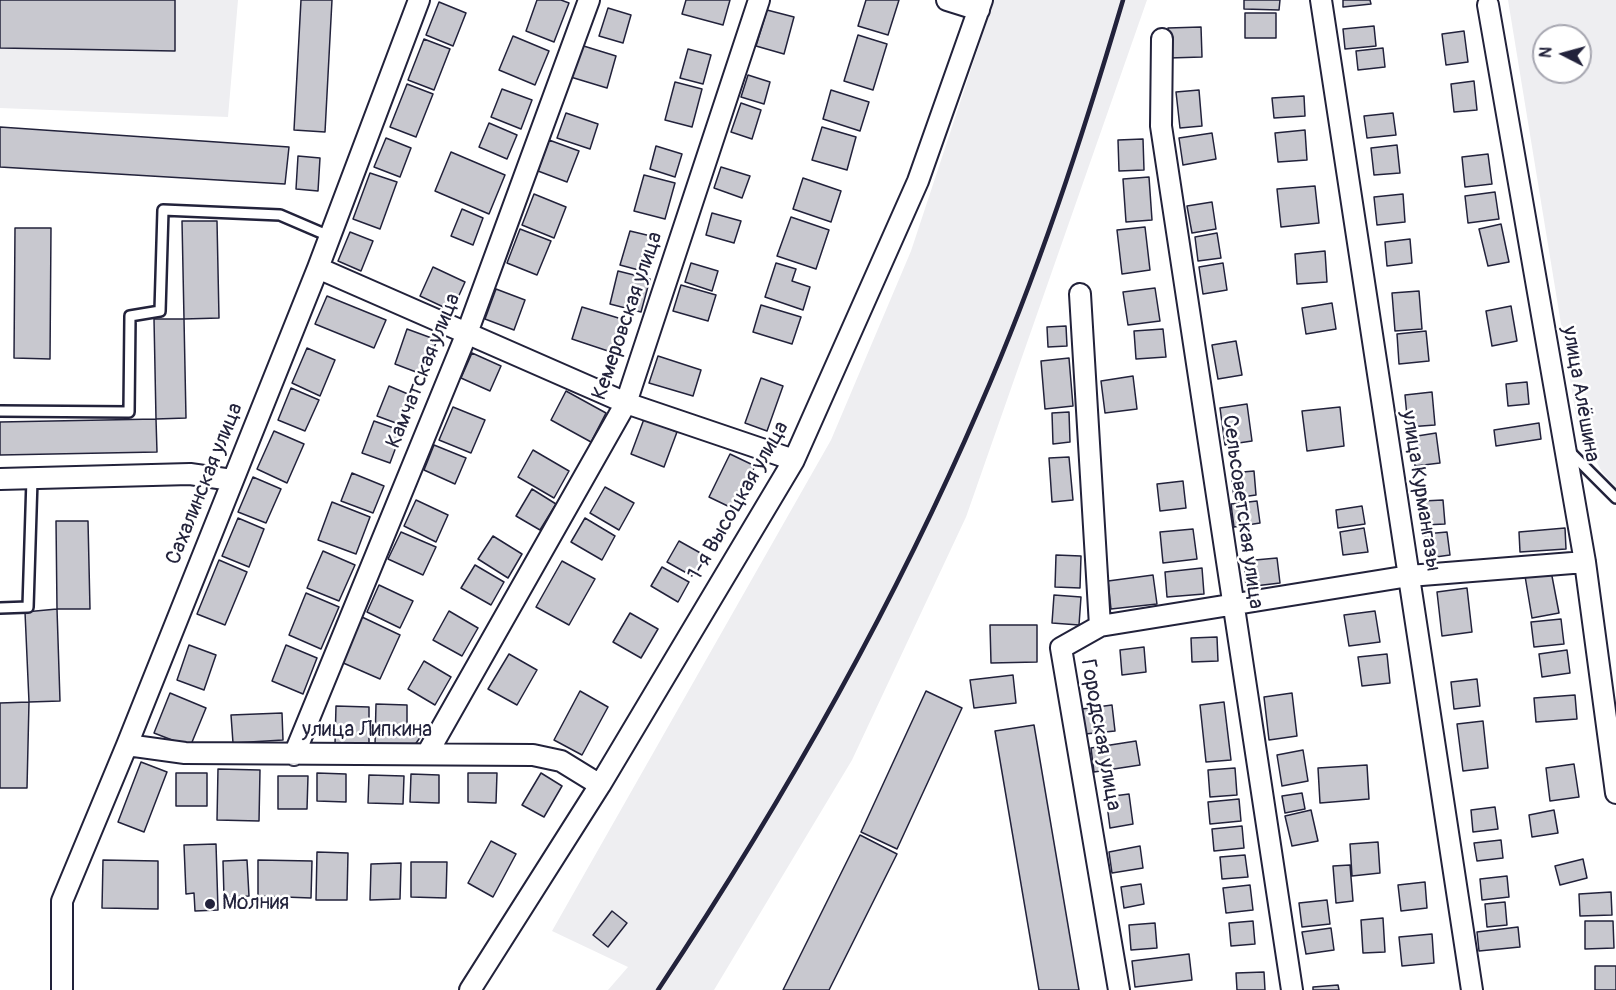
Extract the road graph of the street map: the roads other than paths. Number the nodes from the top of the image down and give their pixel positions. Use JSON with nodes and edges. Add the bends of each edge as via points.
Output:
{"nodes":[{"id":1,"x":419,"y":0,"type":"edge"},
{"id":2,"x":589,"y":0,"type":"edge"},
{"id":3,"x":759,"y":0,"type":"edge"},
{"id":4,"x":947,"y":0,"type":"edge"},
{"id":5,"x":1322,"y":0,"type":"edge"},
{"id":6,"x":980,"y":5,"type":"edge"},
{"id":7,"x":1488,"y":5,"type":"dead end"},
{"id":8,"x":1162,"y":39,"type":"dead end"},
{"id":9,"x":329,"y":236,"type":"junction"},
{"id":10,"x":318,"y":268,"type":"junction"},
{"id":11,"x":1080,"y":294,"type":"dead end"},
{"id":12,"x":467,"y":333,"type":"junction"},
{"id":13,"x":626,"y":403,"type":"junction"},
{"id":14,"x":0,"y":411,"type":"edge"},
{"id":15,"x":1565,"y":446,"type":"junction"},
{"id":16,"x":794,"y":460,"type":"junction"},
{"id":17,"x":0,"y":479,"type":"edge"},
{"id":18,"x":32,"y":479,"type":"junction"},
{"id":19,"x":232,"y":480,"type":"junction"},
{"id":20,"x":1616,"y":498,"type":"edge"},
{"id":21,"x":1585,"y":562,"type":"junction"},
{"id":22,"x":1409,"y":576,"type":"junction"},
{"id":23,"x":1231,"y":607,"type":"junction"},
{"id":24,"x":0,"y":608,"type":"edge"},
{"id":25,"x":1100,"y":626,"type":"junction"},
{"id":26,"x":128,"y":745,"type":"junction"},
{"id":27,"x":427,"y":754,"type":"junction"},
{"id":28,"x":294,"y":755,"type":"junction"},
{"id":29,"x":600,"y":784,"type":"junction"},
{"id":30,"x":1616,"y":793,"type":"edge"},
{"id":31,"x":62,"y":990,"type":"edge"},
{"id":32,"x":470,"y":990,"type":"edge"},
{"id":33,"x":1119,"y":990,"type":"edge"},
{"id":34,"x":1292,"y":990,"type":"edge"},
{"id":35,"x":1472,"y":990,"type":"edge"}],
"edges":[{"from":1,"to":9,"type":"street","name":"Сахалинская улица"},
{"from":2,"to":12,"type":"street","name":"Камчатская улица"},
{"from":3,"to":13,"type":"street","name":"Кемеровская улица"},
{"from":4,"to":6,"type":"street"},
{"from":5,"to":22,"type":"street","name":"улица Курмангазы"},
{"from":6,"to":16,"type":"street","name":"1-я Высоцкая улица","via":[[918,181]]},
{"from":7,"to":15,"type":"street","name":"улица Алёшина"},
{"from":8,"to":23,"type":"street","name":"Сельсоветская улица","via":[[1161,126]]},
{"from":9,"to":10,"type":"street","name":"Сахалинская улица"},
{"from":9,"to":14,"type":"lane","via":[[280,215],[163,210],[160,312],[130,316],[129,412]]},
{"from":10,"to":12,"type":"street"},
{"from":10,"to":19,"type":"street","name":"Сахалинская улица"},
{"from":11,"to":25,"type":"street","name":"Городская улица"},
{"from":12,"to":13,"type":"street"},
{"from":12,"to":28,"type":"street","name":"Камчатская улица"},
{"from":13,"to":16,"type":"street"},
{"from":13,"to":27,"type":"street","name":"Кемеровская улица"},
{"from":15,"to":20,"type":"lane"},
{"from":15,"to":21,"type":"street","name":"улица Алёшина"},
{"from":16,"to":29,"type":"street","name":"1-я Высоцкая улица"},
{"from":17,"to":18,"type":"street"},
{"from":18,"to":19,"type":"street","via":[[190,474]]},
{"from":18,"to":24,"type":"lane","via":[[28,607]]},
{"from":19,"to":26,"type":"street","name":"Сахалинская улица"},
{"from":21,"to":22,"type":"street"},
{"from":21,"to":30,"type":"street","name":"улица Алёшина"},
{"from":22,"to":23,"type":"street"},
{"from":22,"to":35,"type":"street","name":"улица Курмангазы"},
{"from":23,"to":25,"type":"street"},
{"from":23,"to":34,"type":"street","name":"Сельсоветская улица"},
{"from":25,"to":33,"type":"street","name":"Городская улица","via":[[1061,648]]},
{"from":26,"to":28,"type":"street","name":"улица Липкина","via":[[185,753]]},
{"from":26,"to":31,"type":"street","name":"Сахалинская улица","via":[[62,901]]},
{"from":27,"to":28,"type":"street","name":"улица Липкина"},
{"from":27,"to":29,"type":"street","name":"улица Липкина","via":[[533,755],[561,761]]},
{"from":29,"to":32,"type":"street","name":"1-я Высоцкая улица"}]}
